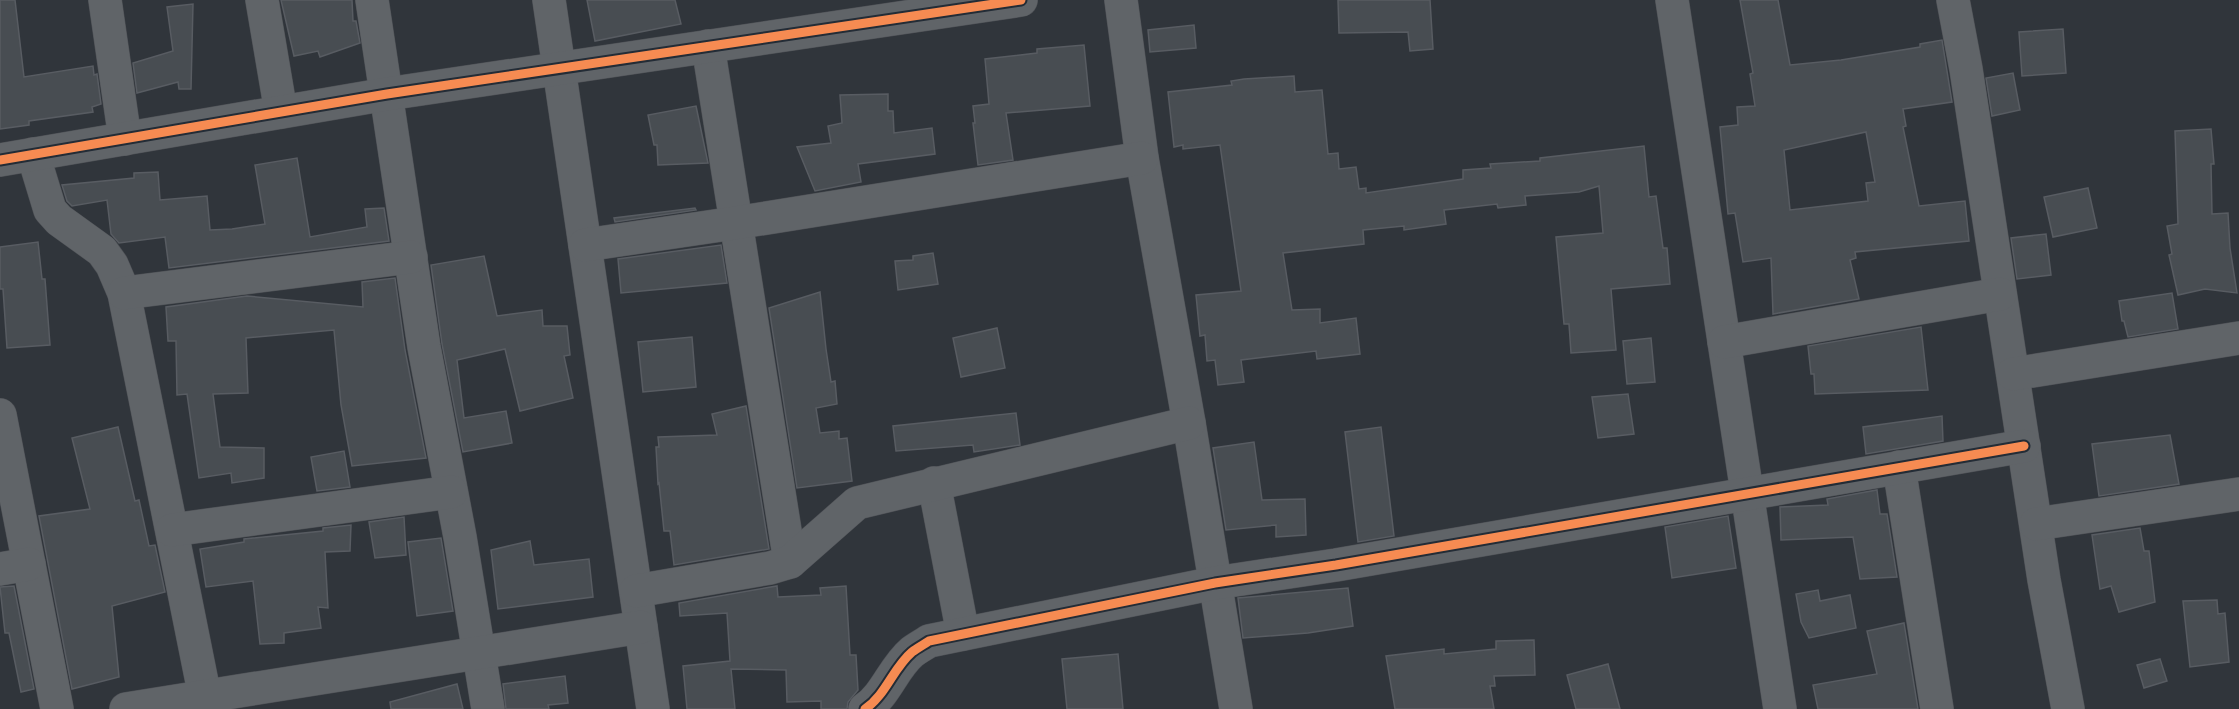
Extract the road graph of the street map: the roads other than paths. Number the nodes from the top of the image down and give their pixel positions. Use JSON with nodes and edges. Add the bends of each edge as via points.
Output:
{"nodes":[{"id":1,"x":105,"y":0,"type":"edge"},
{"id":2,"x":262,"y":0,"type":"edge"},
{"id":3,"x":372,"y":0,"type":"edge"},
{"id":4,"x":549,"y":0,"type":"edge"},
{"id":5,"x":1022,"y":0,"type":"edge"},
{"id":6,"x":1121,"y":0,"type":"edge"},
{"id":7,"x":1672,"y":0,"type":"edge"},
{"id":8,"x":1953,"y":0,"type":"edge"},
{"id":9,"x":708,"y":46,"type":"junction"},
{"id":10,"x":559,"y":68,"type":"junction"},
{"id":11,"x":387,"y":94,"type":"junction"},
{"id":12,"x":281,"y":112,"type":"junction"},
{"id":13,"x":125,"y":139,"type":"junction"},
{"id":14,"x":33,"y":154,"type":"junction"},
{"id":15,"x":1142,"y":158,"type":"junction"},
{"id":16,"x":0,"y":160,"type":"edge"},
{"id":17,"x":735,"y":223,"type":"junction"},
{"id":18,"x":585,"y":245,"type":"junction"},
{"id":19,"x":411,"y":257,"type":"junction"},
{"id":20,"x":124,"y":292,"type":"junction"},
{"id":21,"x":2000,"y":294,"type":"junction"},
{"id":22,"x":2239,"y":338,"type":"edge"},
{"id":23,"x":1724,"y":342,"type":"junction"},
{"id":24,"x":2013,"y":374,"type":"junction"},
{"id":25,"x":0,"y":415,"type":"edge"},
{"id":26,"x":1189,"y":423,"type":"junction"},
{"id":27,"x":2024,"y":446,"type":"junction"},
{"id":28,"x":1899,"y":467,"type":"junction"},
{"id":29,"x":934,"y":483,"type":"junction"},
{"id":30,"x":451,"y":492,"type":"junction"},
{"id":31,"x":1749,"y":493,"type":"junction"},
{"id":32,"x":2239,"y":494,"type":"edge"},
{"id":33,"x":2036,"y":524,"type":"junction"},
{"id":34,"x":172,"y":530,"type":"junction"},
{"id":35,"x":790,"y":562,"type":"junction"},
{"id":36,"x":15,"y":567,"type":"edge"},
{"id":37,"x":1215,"y":583,"type":"junction"},
{"id":38,"x":636,"y":591,"type":"junction"},
{"id":39,"x":641,"y":627,"type":"junction"},
{"id":40,"x":963,"y":634,"type":"junction"},
{"id":41,"x":480,"y":654,"type":"junction"},
{"id":42,"x":205,"y":697,"type":"junction"},
{"id":43,"x":57,"y":709,"type":"edge"},
{"id":44,"x":126,"y":709,"type":"edge"},
{"id":45,"x":488,"y":709,"type":"edge"},
{"id":46,"x":653,"y":709,"type":"edge"},
{"id":47,"x":865,"y":709,"type":"edge"},
{"id":48,"x":1236,"y":709,"type":"edge"},
{"id":49,"x":1780,"y":709,"type":"edge"},
{"id":50,"x":1937,"y":709,"type":"edge"},
{"id":51,"x":2068,"y":709,"type":"edge"}],
"edges":[{"from":1,"to":13,"type":"street"},
{"from":2,"to":12,"type":"street"},
{"from":3,"to":11,"type":"street"},
{"from":4,"to":10,"type":"street"},
{"from":5,"to":9,"type":"street"},
{"from":6,"to":15,"type":"street"},
{"from":7,"to":23,"type":"street"},
{"from":8,"to":21,"type":"street"},
{"from":9,"to":10,"type":"street"},
{"from":9,"to":17,"type":"street"},
{"from":10,"to":11,"type":"street"},
{"from":10,"to":18,"type":"street"},
{"from":11,"to":12,"type":"street"},
{"from":11,"to":19,"type":"street"},
{"from":12,"to":13,"type":"street"},
{"from":13,"to":14,"type":"street"},
{"from":14,"to":16,"type":"street"},
{"from":14,"to":20,"type":"street","via":[[50,210],[102,251]]},
{"from":15,"to":17,"type":"street"},
{"from":15,"to":26,"type":"street"},
{"from":17,"to":18,"type":"street"},
{"from":17,"to":35,"type":"street"},
{"from":18,"to":38,"type":"street"},
{"from":19,"to":20,"type":"street"},
{"from":19,"to":30,"type":"street"},
{"from":20,"to":34,"type":"street"},
{"from":21,"to":23,"type":"street"},
{"from":21,"to":24,"type":"street"},
{"from":22,"to":24,"type":"street"},
{"from":23,"to":31,"type":"street"},
{"from":24,"to":27,"type":"street"},
{"from":25,"to":36,"type":"street"},
{"from":26,"to":29,"type":"street"},
{"from":26,"to":37,"type":"street"},
{"from":27,"to":28,"type":"street"},
{"from":27,"to":33,"type":"street"},
{"from":28,"to":31,"type":"street"},
{"from":28,"to":50,"type":"street"},
{"from":29,"to":35,"type":"street","via":[[858,503]]},
{"from":29,"to":40,"type":"street"},
{"from":30,"to":34,"type":"street"},
{"from":30,"to":41,"type":"street"},
{"from":31,"to":37,"type":"street"},
{"from":31,"to":49,"type":"street"},
{"from":32,"to":33,"type":"street"},
{"from":33,"to":51,"type":"street"},
{"from":34,"to":42,"type":"street"},
{"from":35,"to":38,"type":"street"},
{"from":36,"to":43,"type":"street"},
{"from":37,"to":40,"type":"street"},
{"from":37,"to":48,"type":"street"},
{"from":38,"to":39,"type":"street"},
{"from":39,"to":41,"type":"street"},
{"from":39,"to":46,"type":"street"},
{"from":40,"to":47,"type":"street","via":[[928,641],[911,653],[885,690]]},
{"from":41,"to":42,"type":"street"},
{"from":41,"to":45,"type":"street"},
{"from":42,"to":44,"type":"street"}]}
